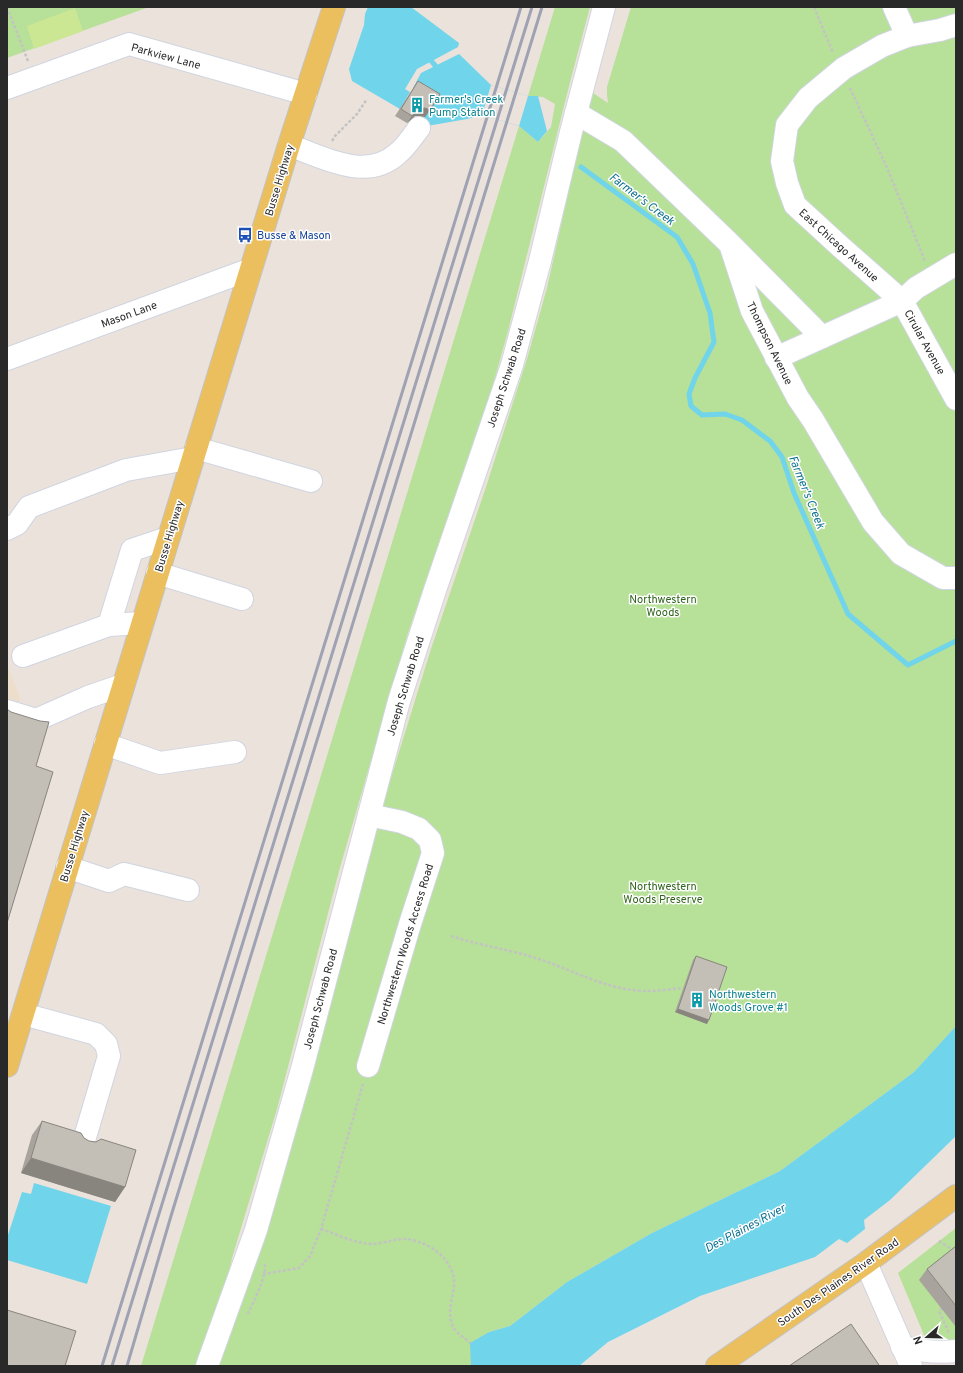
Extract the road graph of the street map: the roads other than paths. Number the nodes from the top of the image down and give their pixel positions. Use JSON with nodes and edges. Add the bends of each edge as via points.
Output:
{"nodes":[{"id":1,"x":334,"y":7,"type":"edge"},
{"id":2,"x":604,"y":7,"type":"edge"},
{"id":3,"x":894,"y":7,"type":"edge"},
{"id":4,"x":956,"y":25,"type":"edge"},
{"id":5,"x":907,"y":36,"type":"junction"},
{"id":6,"x":7,"y":88,"type":"edge"},
{"id":7,"x":306,"y":94,"type":"junction"},
{"id":8,"x":576,"y":113,"type":"junction"},
{"id":9,"x":419,"y":128,"type":"dead end"},
{"id":10,"x":289,"y":145,"type":"junction"},
{"id":11,"x":730,"y":244,"type":"junction"},
{"id":12,"x":956,"y":264,"type":"edge"},
{"id":13,"x":251,"y":269,"type":"junction"},
{"id":14,"x":902,"y":301,"type":"junction"},
{"id":15,"x":822,"y":337,"type":"junction"},
{"id":16,"x":776,"y":358,"type":"junction"},
{"id":17,"x":7,"y":359,"type":"edge"},
{"id":18,"x":956,"y":399,"type":"edge"},
{"id":19,"x":194,"y":453,"type":"junction"},
{"id":20,"x":311,"y":481,"type":"dead end"},
{"id":21,"x":7,"y":529,"type":"edge"},
{"id":22,"x":168,"y":538,"type":"junction"},
{"id":23,"x":157,"y":573,"type":"junction"},
{"id":24,"x":956,"y":578,"type":"edge"},
{"id":25,"x":242,"y":599,"type":"dead end"},
{"id":26,"x":142,"y":623,"type":"junction"},
{"id":27,"x":109,"y":624,"type":"junction"},
{"id":28,"x":23,"y":656,"type":"dead end"},
{"id":29,"x":123,"y":685,"type":"junction"},
{"id":30,"x":7,"y":711,"type":"edge"},
{"id":31,"x":105,"y":744,"type":"junction"},
{"id":32,"x":235,"y":752,"type":"dead end"},
{"id":33,"x":369,"y":815,"type":"junction"},
{"id":34,"x":67,"y":867,"type":"junction"},
{"id":35,"x":188,"y":890,"type":"dead end"},
{"id":36,"x":23,"y":1014,"type":"junction"},
{"id":37,"x":7,"y":1066,"type":"edge"},
{"id":38,"x":368,"y":1066,"type":"road end"},
{"id":39,"x":83,"y":1144,"type":"edge"},
{"id":40,"x":956,"y":1196,"type":"edge"},
{"id":41,"x":866,"y":1263,"type":"junction"},
{"id":42,"x":955,"y":1351,"type":"edge"},
{"id":43,"x":906,"y":1357,"type":"edge"},
{"id":44,"x":207,"y":1366,"type":"edge"},
{"id":45,"x":718,"y":1366,"type":"edge"}],
"edges":[{"from":1,"to":7,"type":"main road","name":"Busse Highway"},
{"from":2,"to":8,"type":"street","name":"Joseph Schwab Road"},
{"from":3,"to":5,"type":"street"},
{"from":4,"to":5,"type":"street","name":"East Chicago Avenue"},
{"from":5,"to":14,"type":"street","name":"East Chicago Avenue","via":[[882,46],[841,70],[808,98],[787,126],[782,162],[795,206]]},
{"from":6,"to":7,"type":"street","name":"Parkview Lane","via":[[129,44]]},
{"from":7,"to":10,"type":"main road","name":"Busse Highway"},
{"from":8,"to":11,"type":"street","name":"Thompson Avenue","via":[[622,141]]},
{"from":8,"to":33,"type":"street","name":"Joseph Schwab Road","via":[[512,365],[399,701]]},
{"from":9,"to":10,"type":"street","via":[[396,155],[370,167],[348,166]]},
{"from":10,"to":13,"type":"main road","name":"Busse Highway"},
{"from":11,"to":15,"type":"street"},
{"from":11,"to":16,"type":"street","name":"Thompson Avenue","via":[[752,311]]},
{"from":12,"to":14,"type":"street","name":"Cirular Avenue","via":[[916,288]]},
{"from":13,"to":17,"type":"street","name":"Mason Lane"},
{"from":13,"to":19,"type":"main road","name":"Busse Highway"},
{"from":14,"to":15,"type":"street"},
{"from":14,"to":18,"type":"street","name":"Cirular Avenue"},
{"from":15,"to":16,"type":"street"},
{"from":16,"to":24,"type":"street","name":"Thompson Avenue","via":[[873,522],[901,554],[943,578]]},
{"from":19,"to":20,"type":"street"},
{"from":19,"to":21,"type":"street","via":[[126,470],[29,507],[17,524]]},
{"from":19,"to":22,"type":"main road","name":"Busse Highway"},
{"from":22,"to":23,"type":"main road","name":"Busse Highway"},
{"from":22,"to":27,"type":"street","via":[[132,550]]},
{"from":23,"to":25,"type":"street"},
{"from":23,"to":26,"type":"main road","name":"Busse Highway"},
{"from":26,"to":27,"type":"street"},
{"from":26,"to":29,"type":"main road","name":"Busse Highway"},
{"from":27,"to":28,"type":"street"},
{"from":29,"to":30,"type":"street","via":[[36,720]]},
{"from":29,"to":31,"type":"main road","name":"Busse Highway"},
{"from":31,"to":32,"type":"street","via":[[160,763]]},
{"from":31,"to":34,"type":"main road","name":"Busse Highway"},
{"from":33,"to":38,"type":"street","name":"Northwestern Woods Access Road","via":[[402,822],[419,829],[430,840],[433,853]]},
{"from":33,"to":44,"type":"street","name":"Joseph Schwab Road","via":[[256,1230]]},
{"from":34,"to":35,"type":"street","via":[[109,880],[124,874]]},
{"from":34,"to":36,"type":"main road","name":"Busse Highway"},
{"from":36,"to":37,"type":"main road","name":"Busse Highway"},
{"from":36,"to":39,"type":"street","via":[[96,1034],[106,1044],[109,1056]]},
{"from":40,"to":41,"type":"main road","name":"South Des Plaines River Road"},
{"from":41,"to":43,"type":"street"},
{"from":41,"to":45,"type":"main road","name":"South Des Plaines River Road"},
{"from":42,"to":43,"type":"street","via":[[914,1350]]}]}
